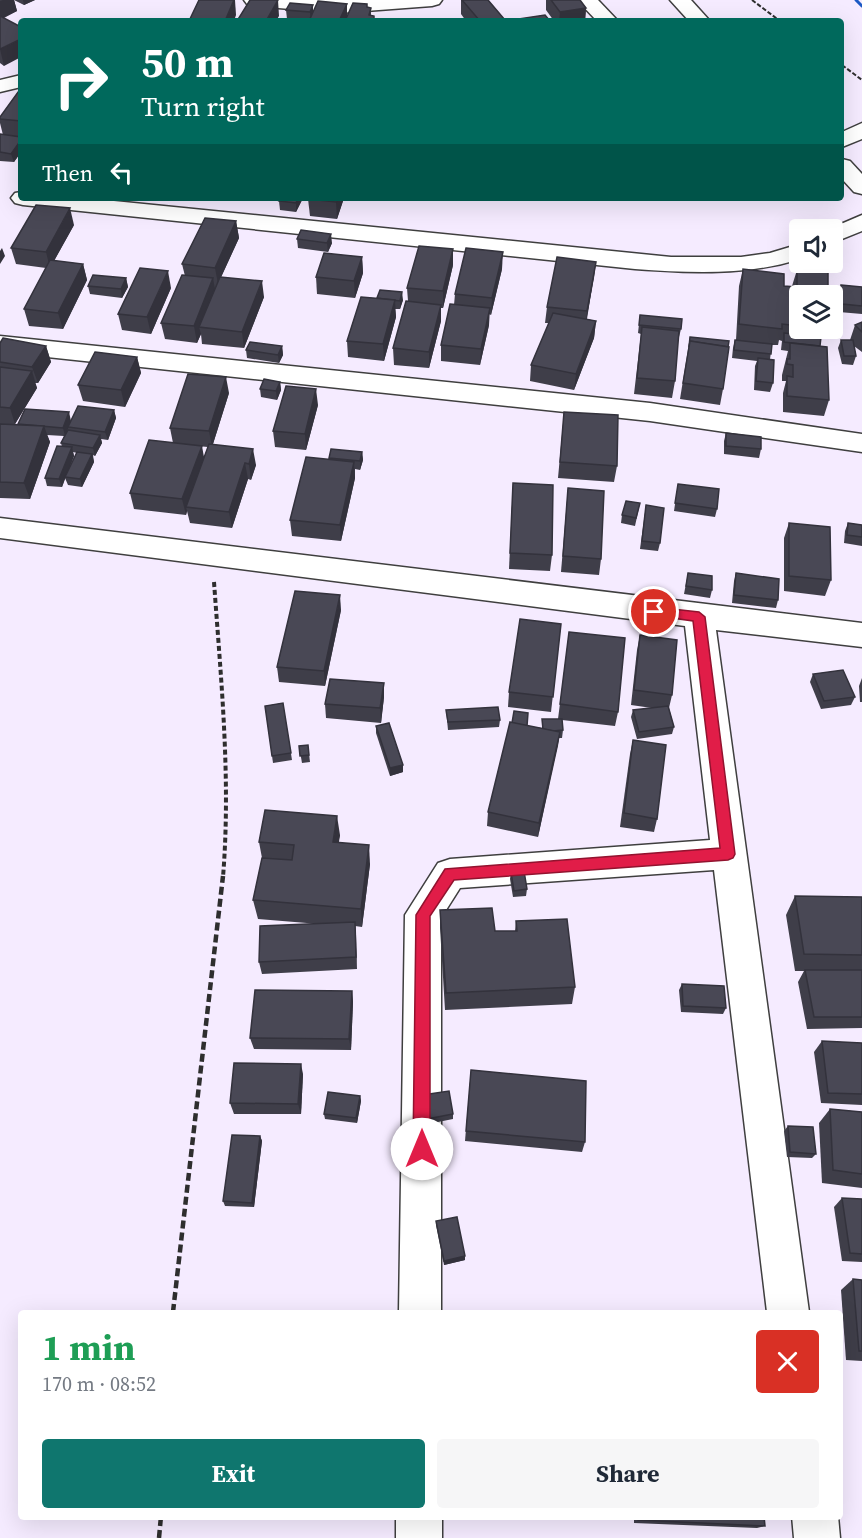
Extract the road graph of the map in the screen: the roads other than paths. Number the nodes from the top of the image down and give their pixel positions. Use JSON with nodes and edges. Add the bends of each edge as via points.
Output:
{"nodes":[{"id":1,"x":254,"y":0,"type":"edge"},
{"id":2,"x":432,"y":0,"type":"edge"},
{"id":3,"x":587,"y":0,"type":"edge"},
{"id":4,"x":680,"y":0,"type":"edge"},
{"id":5,"x":605,"y":18,"type":"edge"},
{"id":6,"x":697,"y":18,"type":"edge"},
{"id":7,"x":18,"y":82,"type":"edge"},
{"id":8,"x":0,"y":86,"type":"edge"},
{"id":9,"x":862,"y":130,"type":"edge"},
{"id":10,"x":844,"y":139,"type":"edge"},
{"id":11,"x":844,"y":168,"type":"edge"},
{"id":12,"x":862,"y":186,"type":"edge"},
{"id":13,"x":0,"y":195,"type":"edge"},
{"id":14,"x":18,"y":197,"type":"edge"},
{"id":15,"x":51,"y":201,"type":"edge"},
{"id":16,"x":862,"y":222,"type":"edge"},
{"id":17,"x":843,"y":231,"type":"edge"},
{"id":18,"x":789,"y":255,"type":"edge"},
{"id":19,"x":0,"y":345,"type":"edge"},
{"id":20,"x":862,"y":443,"type":"edge"},
{"id":21,"x":0,"y":528,"type":"edge"},
{"id":22,"x":699,"y":617,"type":"junction"},
{"id":23,"x":862,"y":635,"type":"edge"},
{"id":24,"x":728,"y":854,"type":"junction"},
{"id":25,"x":420,"y":1310,"type":"edge"},
{"id":26,"x":788,"y":1310,"type":"edge"},
{"id":27,"x":419,"y":1520,"type":"edge"},
{"id":28,"x":815,"y":1520,"type":"edge"},
{"id":29,"x":419,"y":1538,"type":"edge"},
{"id":30,"x":817,"y":1538,"type":"edge"}],
"edges":[{"from":1,"to":2,"type":"street","via":[[339,7]]},
{"from":3,"to":5,"type":"street"},
{"from":4,"to":6,"type":"street"},
{"from":7,"to":8,"type":"street"},
{"from":9,"to":10,"type":"street"},
{"from":11,"to":12,"type":"street"},
{"from":13,"to":14,"type":"street"},
{"from":15,"to":18,"type":"street","via":[[685,264],[766,262]]},
{"from":16,"to":17,"type":"street"},
{"from":19,"to":20,"type":"street","via":[[650,412]]},
{"from":21,"to":22,"type":"street"},
{"from":22,"to":23,"type":"street"},
{"from":22,"to":24,"type":"street"},
{"from":24,"to":25,"type":"street","via":[[450,874],[423,915]]},
{"from":24,"to":26,"type":"street"},
{"from":27,"to":29,"type":"street"},
{"from":28,"to":30,"type":"street"}]}
